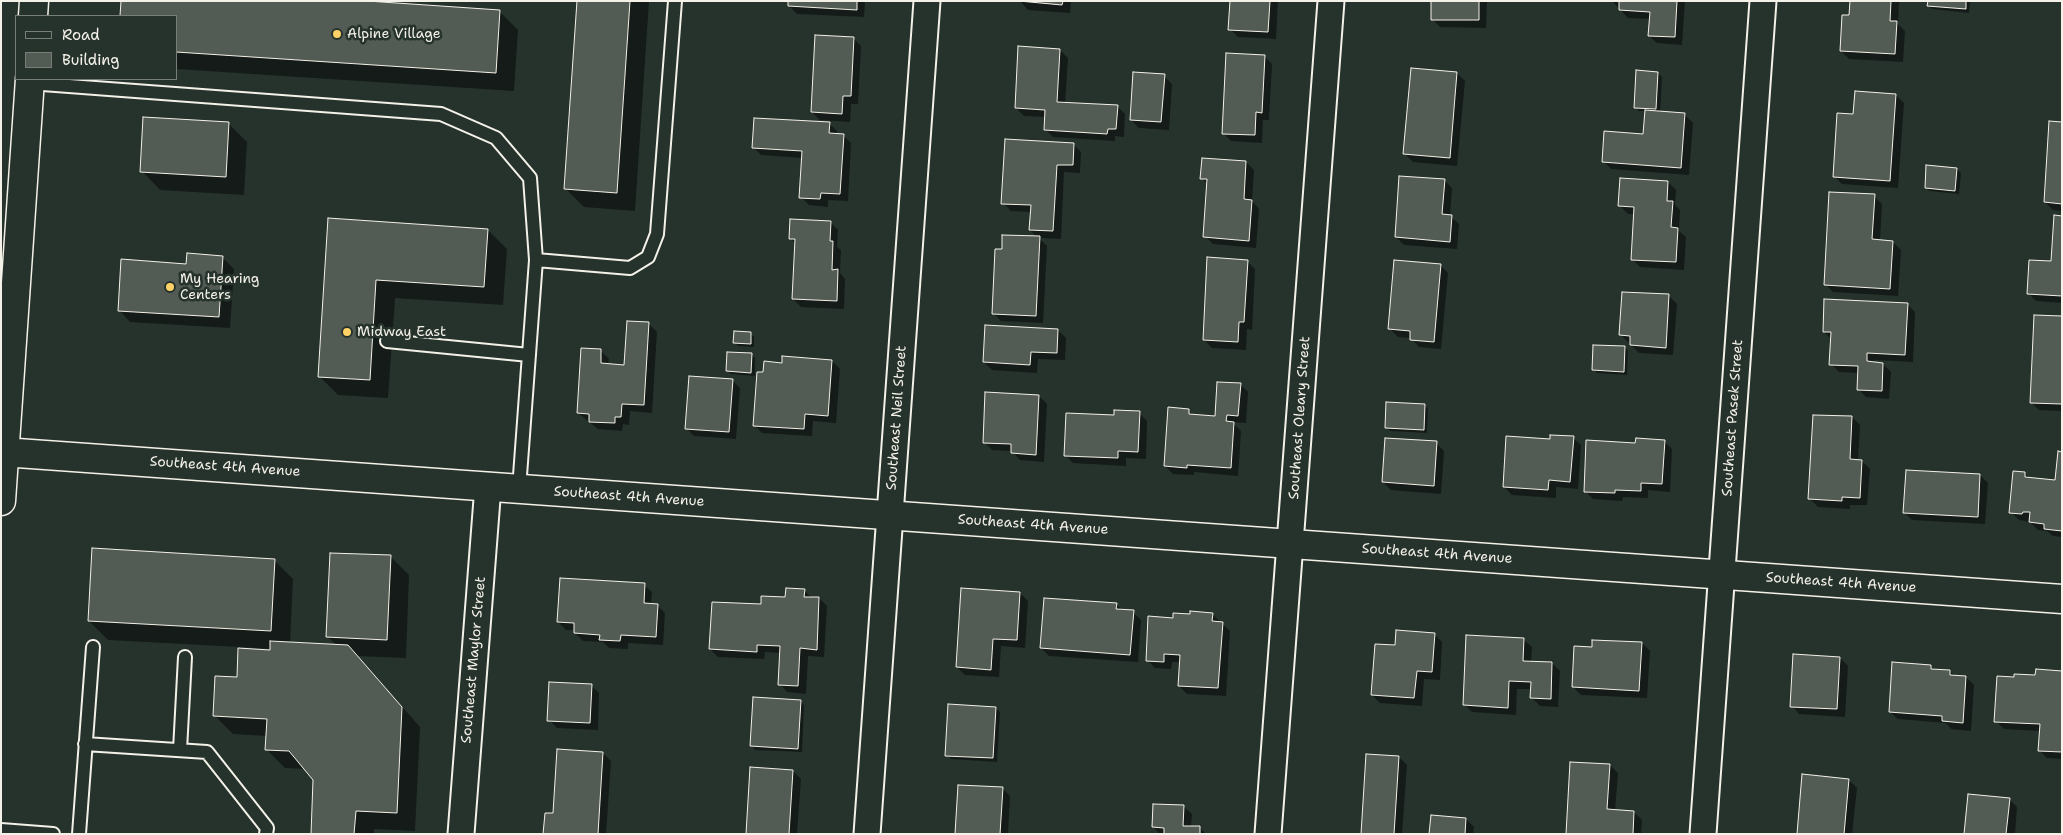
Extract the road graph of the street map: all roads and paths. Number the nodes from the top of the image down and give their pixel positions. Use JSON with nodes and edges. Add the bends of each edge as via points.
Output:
{"nodes":[{"id":1,"x":34,"y":1,"type":"edge"},
{"id":2,"x":675,"y":1,"type":"edge"},
{"id":3,"x":926,"y":1,"type":"edge"},
{"id":4,"x":1331,"y":1,"type":"edge"},
{"id":5,"x":1763,"y":1,"type":"edge"},
{"id":6,"x":34,"y":15,"type":"edge"},
{"id":7,"x":29,"y":81,"type":"edge"},
{"id":8,"x":536,"y":260,"type":"junction"},
{"id":9,"x":387,"y":341,"type":"dead end"},
{"id":10,"x":529,"y":354,"type":"junction"},
{"id":11,"x":4,"y":452,"type":"junction"},
{"id":12,"x":488,"y":486,"type":"junction"},
{"id":13,"x":519,"y":489,"type":"junction"},
{"id":14,"x":1,"y":502,"type":"edge"},
{"id":15,"x":890,"y":515,"type":"junction"},
{"id":16,"x":1291,"y":544,"type":"junction"},
{"id":17,"x":1722,"y":575,"type":"junction"},
{"id":18,"x":2062,"y":599,"type":"edge"},
{"id":19,"x":92,"y":647,"type":"dead end"},
{"id":20,"x":185,"y":657,"type":"dead end"},
{"id":21,"x":85,"y":744,"type":"junction"},
{"id":22,"x":180,"y":750,"type":"junction"},
{"id":23,"x":1,"y":830,"type":"edge"},
{"id":24,"x":53,"y":834,"type":"edge"},
{"id":25,"x":79,"y":834,"type":"edge"},
{"id":26,"x":266,"y":834,"type":"edge"},
{"id":27,"x":461,"y":834,"type":"edge"},
{"id":28,"x":867,"y":834,"type":"edge"},
{"id":29,"x":1268,"y":834,"type":"edge"},
{"id":30,"x":1703,"y":834,"type":"edge"}],
"edges":[{"from":1,"to":6,"type":"street"},
{"from":2,"to":8,"type":"lane","via":[[657,234],[648,257],[630,268]]},
{"from":3,"to":15,"type":"street","name":"Southeast Neil Street"},
{"from":4,"to":16,"type":"street","name":"Southeast Oleary Street"},
{"from":5,"to":17,"type":"street","name":"Southeast Pasek Street"},
{"from":7,"to":8,"type":"lane","via":[[441,114],[496,138],[530,178]]},
{"from":7,"to":11,"type":"street"},
{"from":8,"to":10,"type":"lane"},
{"from":9,"to":10,"type":"lane"},
{"from":10,"to":13,"type":"lane"},
{"from":11,"to":12,"type":"street","name":"Southeast 4th Avenue"},
{"from":11,"to":14,"type":"street"},
{"from":12,"to":13,"type":"street","name":"Southeast 4th Avenue"},
{"from":12,"to":27,"type":"street","name":"Southeast Maylor Street"},
{"from":13,"to":15,"type":"street","name":"Southeast 4th Avenue"},
{"from":15,"to":16,"type":"street","name":"Southeast 4th Avenue"},
{"from":15,"to":28,"type":"street","name":"Southeast Neil Street"},
{"from":16,"to":17,"type":"street","name":"Southeast 4th Avenue"},
{"from":16,"to":29,"type":"street","name":"Southeast Oleary Street"},
{"from":17,"to":18,"type":"street","name":"Southeast 4th Avenue"},
{"from":17,"to":30,"type":"street","name":"Southeast Pasek Street"},
{"from":19,"to":21,"type":"lane"},
{"from":20,"to":22,"type":"lane"},
{"from":21,"to":22,"type":"lane"},
{"from":21,"to":25,"type":"lane"},
{"from":22,"to":26,"type":"lane","via":[[207,752],[267,828]]},
{"from":23,"to":24,"type":"lane"}]}
